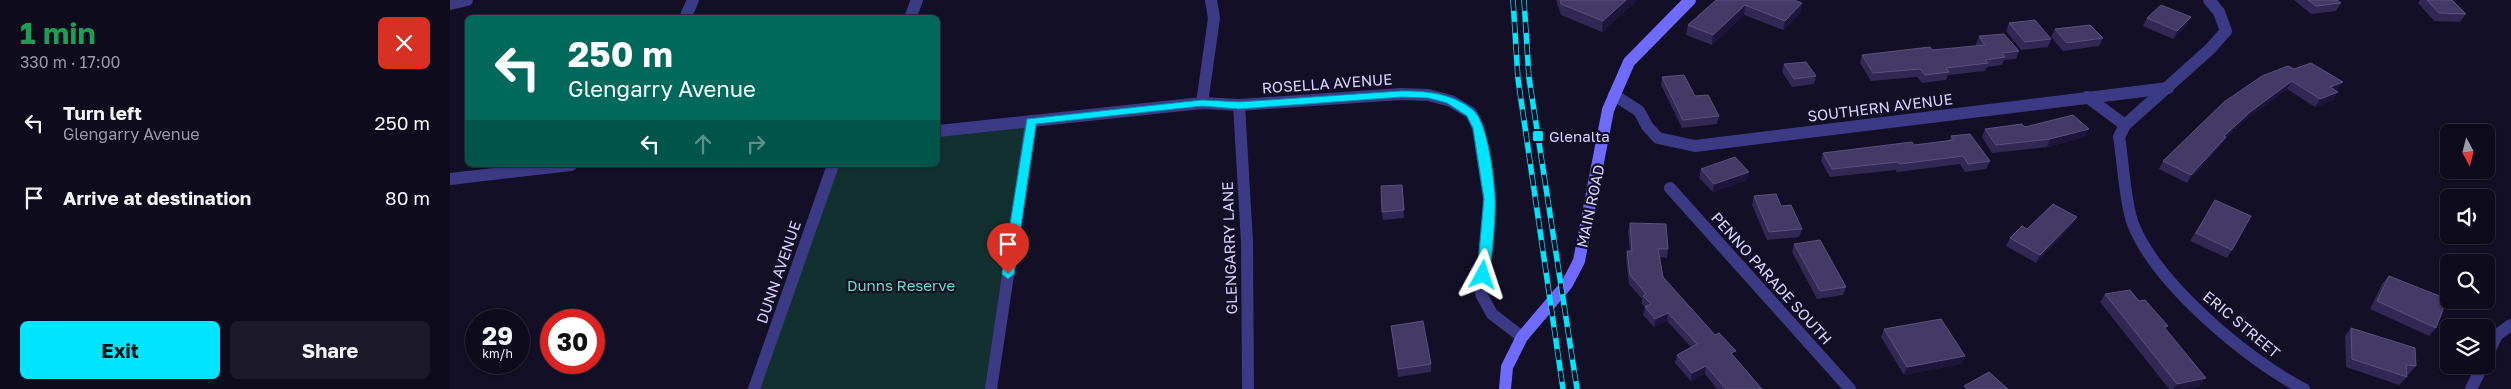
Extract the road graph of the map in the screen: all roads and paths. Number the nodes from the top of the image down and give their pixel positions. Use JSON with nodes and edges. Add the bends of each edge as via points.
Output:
{"nodes":[{"id":1,"x":467,"y":0,"type":"edge"},
{"id":2,"x":693,"y":0,"type":"edge"},
{"id":3,"x":917,"y":0,"type":"edge"},
{"id":4,"x":1211,"y":0,"type":"edge"},
{"id":5,"x":1690,"y":0,"type":"edge"},
{"id":6,"x":2209,"y":0,"type":"edge"},
{"id":7,"x":450,"y":4,"type":"edge"},
{"id":8,"x":686,"y":15,"type":"edge"},
{"id":9,"x":911,"y":15,"type":"edge"},
{"id":10,"x":2168,"y":88,"type":"junction"},
{"id":11,"x":1614,"y":96,"type":"junction"},
{"id":12,"x":2087,"y":97,"type":"junction"},
{"id":13,"x":1202,"y":103,"type":"junction"},
{"id":14,"x":1239,"y":105,"type":"junction"},
{"id":15,"x":1031,"y":121,"type":"junction"},
{"id":16,"x":2125,"y":125,"type":"junction"},
{"id":17,"x":940,"y":131,"type":"edge"},
{"id":18,"x":554,"y":167,"type":"edge"},
{"id":19,"x":832,"y":167,"type":"edge"},
{"id":20,"x":450,"y":179,"type":"edge"},
{"id":21,"x":1670,"y":188,"type":"dead end"},
{"id":22,"x":2511,"y":324,"type":"edge"},
{"id":23,"x":1522,"y":337,"type":"junction"},
{"id":24,"x":2495,"y":339,"type":"edge"},
{"id":25,"x":2478,"y":374,"type":"edge"},
{"id":26,"x":754,"y":389,"type":"edge"},
{"id":27,"x":991,"y":389,"type":"edge"},
{"id":28,"x":1248,"y":389,"type":"edge"},
{"id":29,"x":1505,"y":389,"type":"edge"},
{"id":30,"x":1850,"y":389,"type":"edge"},
{"id":31,"x":2304,"y":389,"type":"edge"},
{"id":32,"x":2471,"y":389,"type":"edge"}],
"edges":[{"from":1,"to":7,"type":"street"},
{"from":2,"to":8,"type":"street"},
{"from":3,"to":9,"type":"street"},
{"from":4,"to":13,"type":"street","via":[[1214,18]]},
{"from":5,"to":11,"type":"main road","name":"MAIN ROAD","via":[[1629,62]]},
{"from":6,"to":10,"type":"street","via":[[2219,12],[2226,31]]},
{"from":10,"to":12,"type":"street","name":"SOUTHERN AVENUE"},
{"from":10,"to":16,"type":"street"},
{"from":11,"to":12,"type":"street","name":"SOUTHERN AVENUE","via":[[1639,111],[1658,138],[1695,146]]},
{"from":11,"to":23,"type":"main road","name":"MAIN ROAD","via":[[1608,110],[1579,261],[1567,284]]},
{"from":12,"to":16,"type":"street"},
{"from":13,"to":14,"type":"street","name":"ROSELLA AVENUE"},
{"from":13,"to":15,"type":"street","name":"ROSELLA AVENUE"},
{"from":14,"to":23,"type":"street","name":"ROSELLA AVENUE","via":[[1428,95],[1451,101],[1471,114],[1478,128],[1489,199],[1481,294],[1485,306],[1503,326]]},
{"from":14,"to":28,"type":"street","name":"GLENGARRY LANE","via":[[1247,242]]},
{"from":15,"to":17,"type":"street","name":"ROSELLA AVENUE"},
{"from":15,"to":27,"type":"street"},
{"from":16,"to":31,"type":"street","name":"ERIC STREET","via":[[2119,137],[2132,222],[2144,248],[2198,312],[2278,376]]},
{"from":18,"to":20,"type":"street"},
{"from":19,"to":26,"type":"street","name":"DUNN AVENUE"},
{"from":21,"to":30,"type":"street","name":"PENNO PARADE SOUTH"},
{"from":22,"to":24,"type":"street"},
{"from":23,"to":29,"type":"main road","name":"MAIN ROAD","via":[[1507,367]]},
{"from":25,"to":32,"type":"street"}]}
